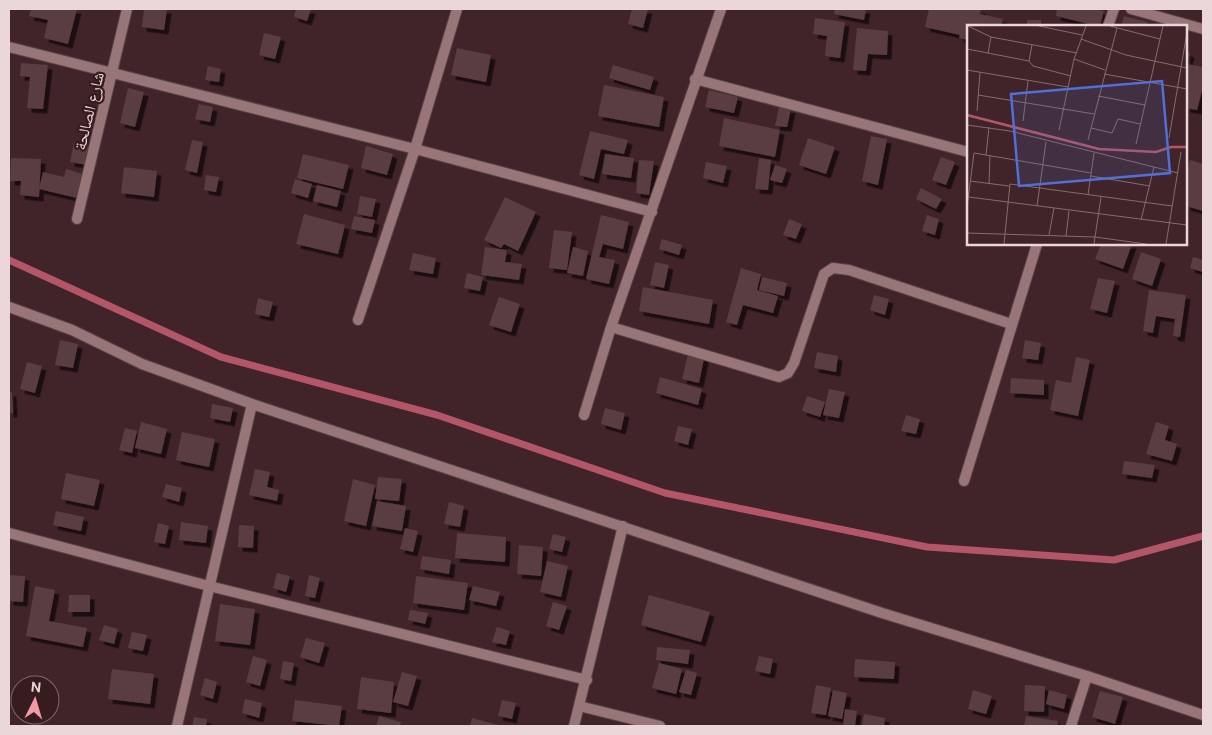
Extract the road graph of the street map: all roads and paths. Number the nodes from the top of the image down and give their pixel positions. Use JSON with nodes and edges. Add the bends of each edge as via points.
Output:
{"nodes":[{"id":1,"x":128,"y":9,"type":"edge"},
{"id":2,"x":457,"y":9,"type":"edge"},
{"id":3,"x":721,"y":9,"type":"edge"},
{"id":4,"x":1114,"y":9,"type":"edge"},
{"id":5,"x":1131,"y":9,"type":"edge"},
{"id":6,"x":1108,"y":25,"type":"edge"},
{"id":7,"x":1203,"y":29,"type":"edge"},
{"id":8,"x":9,"y":47,"type":"edge"},
{"id":9,"x":113,"y":73,"type":"junction"},
{"id":10,"x":696,"y":79,"type":"junction"},
{"id":11,"x":415,"y":149,"type":"junction"},
{"id":12,"x":967,"y":152,"type":"edge"},
{"id":13,"x":652,"y":212,"type":"junction"},
{"id":14,"x":78,"y":220,"type":"dead end"},
{"id":15,"x":1037,"y":245,"type":"edge"},
{"id":16,"x":9,"y":307,"type":"edge"},
{"id":17,"x":358,"y":320,"type":"dead end"},
{"id":18,"x":1011,"y":324,"type":"junction"},
{"id":19,"x":611,"y":327,"type":"junction"},
{"id":20,"x":252,"y":404,"type":"junction"},
{"id":21,"x":584,"y":415,"type":"dead end"},
{"id":22,"x":964,"y":481,"type":"dead end"},
{"id":23,"x":623,"y":526,"type":"junction"},
{"id":24,"x":9,"y":533,"type":"edge"},
{"id":25,"x":209,"y":586,"type":"junction"},
{"id":26,"x":1088,"y":676,"type":"junction"},
{"id":27,"x":587,"y":680,"type":"junction"},
{"id":28,"x":579,"y":706,"type":"junction"},
{"id":29,"x":1203,"y":715,"type":"edge"},
{"id":30,"x":177,"y":726,"type":"edge"},
{"id":31,"x":574,"y":726,"type":"edge"},
{"id":32,"x":660,"y":726,"type":"edge"},
{"id":33,"x":1072,"y":726,"type":"edge"}],
"edges":[{"from":1,"to":9,"type":"street","name":"شارع الصالحة"},
{"from":2,"to":11,"type":"street"},
{"from":3,"to":10,"type":"street"},
{"from":4,"to":6,"type":"street"},
{"from":5,"to":7,"type":"street"},
{"from":8,"to":9,"type":"street"},
{"from":9,"to":11,"type":"street"},
{"from":9,"to":14,"type":"street","name":"شارع الصالحة"},
{"from":10,"to":12,"type":"street"},
{"from":10,"to":13,"type":"street"},
{"from":11,"to":13,"type":"street"},
{"from":11,"to":17,"type":"street"},
{"from":13,"to":19,"type":"street"},
{"from":15,"to":18,"type":"street"},
{"from":16,"to":20,"type":"street","via":[[72,330],[142,364]]},
{"from":18,"to":19,"type":"street","via":[[849,270],[833,268],[824,274],[794,363],[788,373],[779,377]]},
{"from":18,"to":22,"type":"street"},
{"from":19,"to":21,"type":"street"},
{"from":20,"to":23,"type":"street"},
{"from":20,"to":25,"type":"street"},
{"from":23,"to":26,"type":"street"},
{"from":23,"to":27,"type":"street"},
{"from":24,"to":25,"type":"street"},
{"from":25,"to":27,"type":"street"},
{"from":25,"to":30,"type":"street"},
{"from":26,"to":29,"type":"street"},
{"from":26,"to":33,"type":"street"},
{"from":27,"to":28,"type":"street"},
{"from":28,"to":31,"type":"street"},
{"from":28,"to":32,"type":"street"}]}
